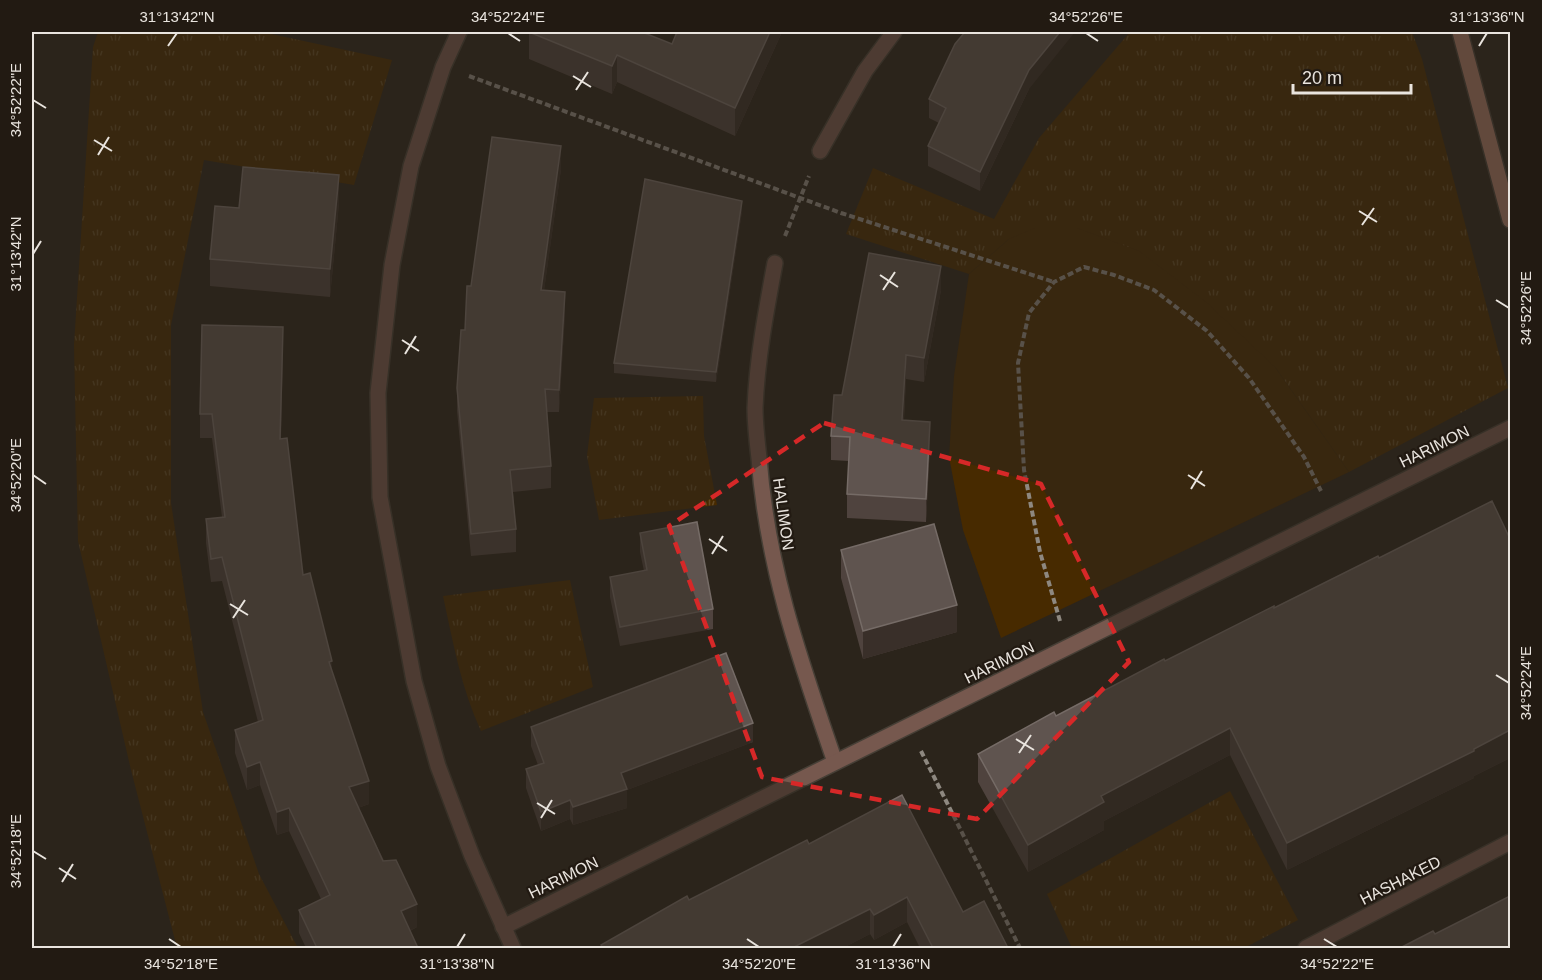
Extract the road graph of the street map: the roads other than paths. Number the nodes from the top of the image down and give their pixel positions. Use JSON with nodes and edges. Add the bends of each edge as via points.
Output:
{"nodes":[{"id":1,"x":459,"y":32,"type":"edge"},
{"id":2,"x":894,"y":32,"type":"edge"},
{"id":3,"x":1460,"y":32,"type":"edge"},
{"id":4,"x":820,"y":151,"type":"road end"},
{"id":5,"x":1510,"y":220,"type":"edge"},
{"id":6,"x":775,"y":263,"type":"road end"},
{"id":7,"x":1510,"y":428,"type":"edge"},
{"id":8,"x":835,"y":762,"type":"junction"},
{"id":9,"x":1510,"y":843,"type":"edge"},
{"id":10,"x":503,"y":927,"type":"junction"},
{"id":11,"x":513,"y":948,"type":"edge"},
{"id":12,"x":1306,"y":948,"type":"edge"}],
"edges":[{"from":1,"to":10,"type":"street","via":[[411,166],[392,265],[378,393],[380,497],[414,681],[438,766]]},
{"from":2,"to":4,"type":"street","via":[[865,71]]},
{"from":3,"to":5,"type":"street"},
{"from":6,"to":8,"type":"street","name":"HALIMON","via":[[764,317],[755,409],[762,500],[772,560],[788,619]]},
{"from":7,"to":8,"type":"street","name":"HARIMON"},
{"from":8,"to":10,"type":"street","name":"HARIMON"},
{"from":9,"to":12,"type":"street","name":"HASHAKED"},
{"from":10,"to":11,"type":"street"}]}
